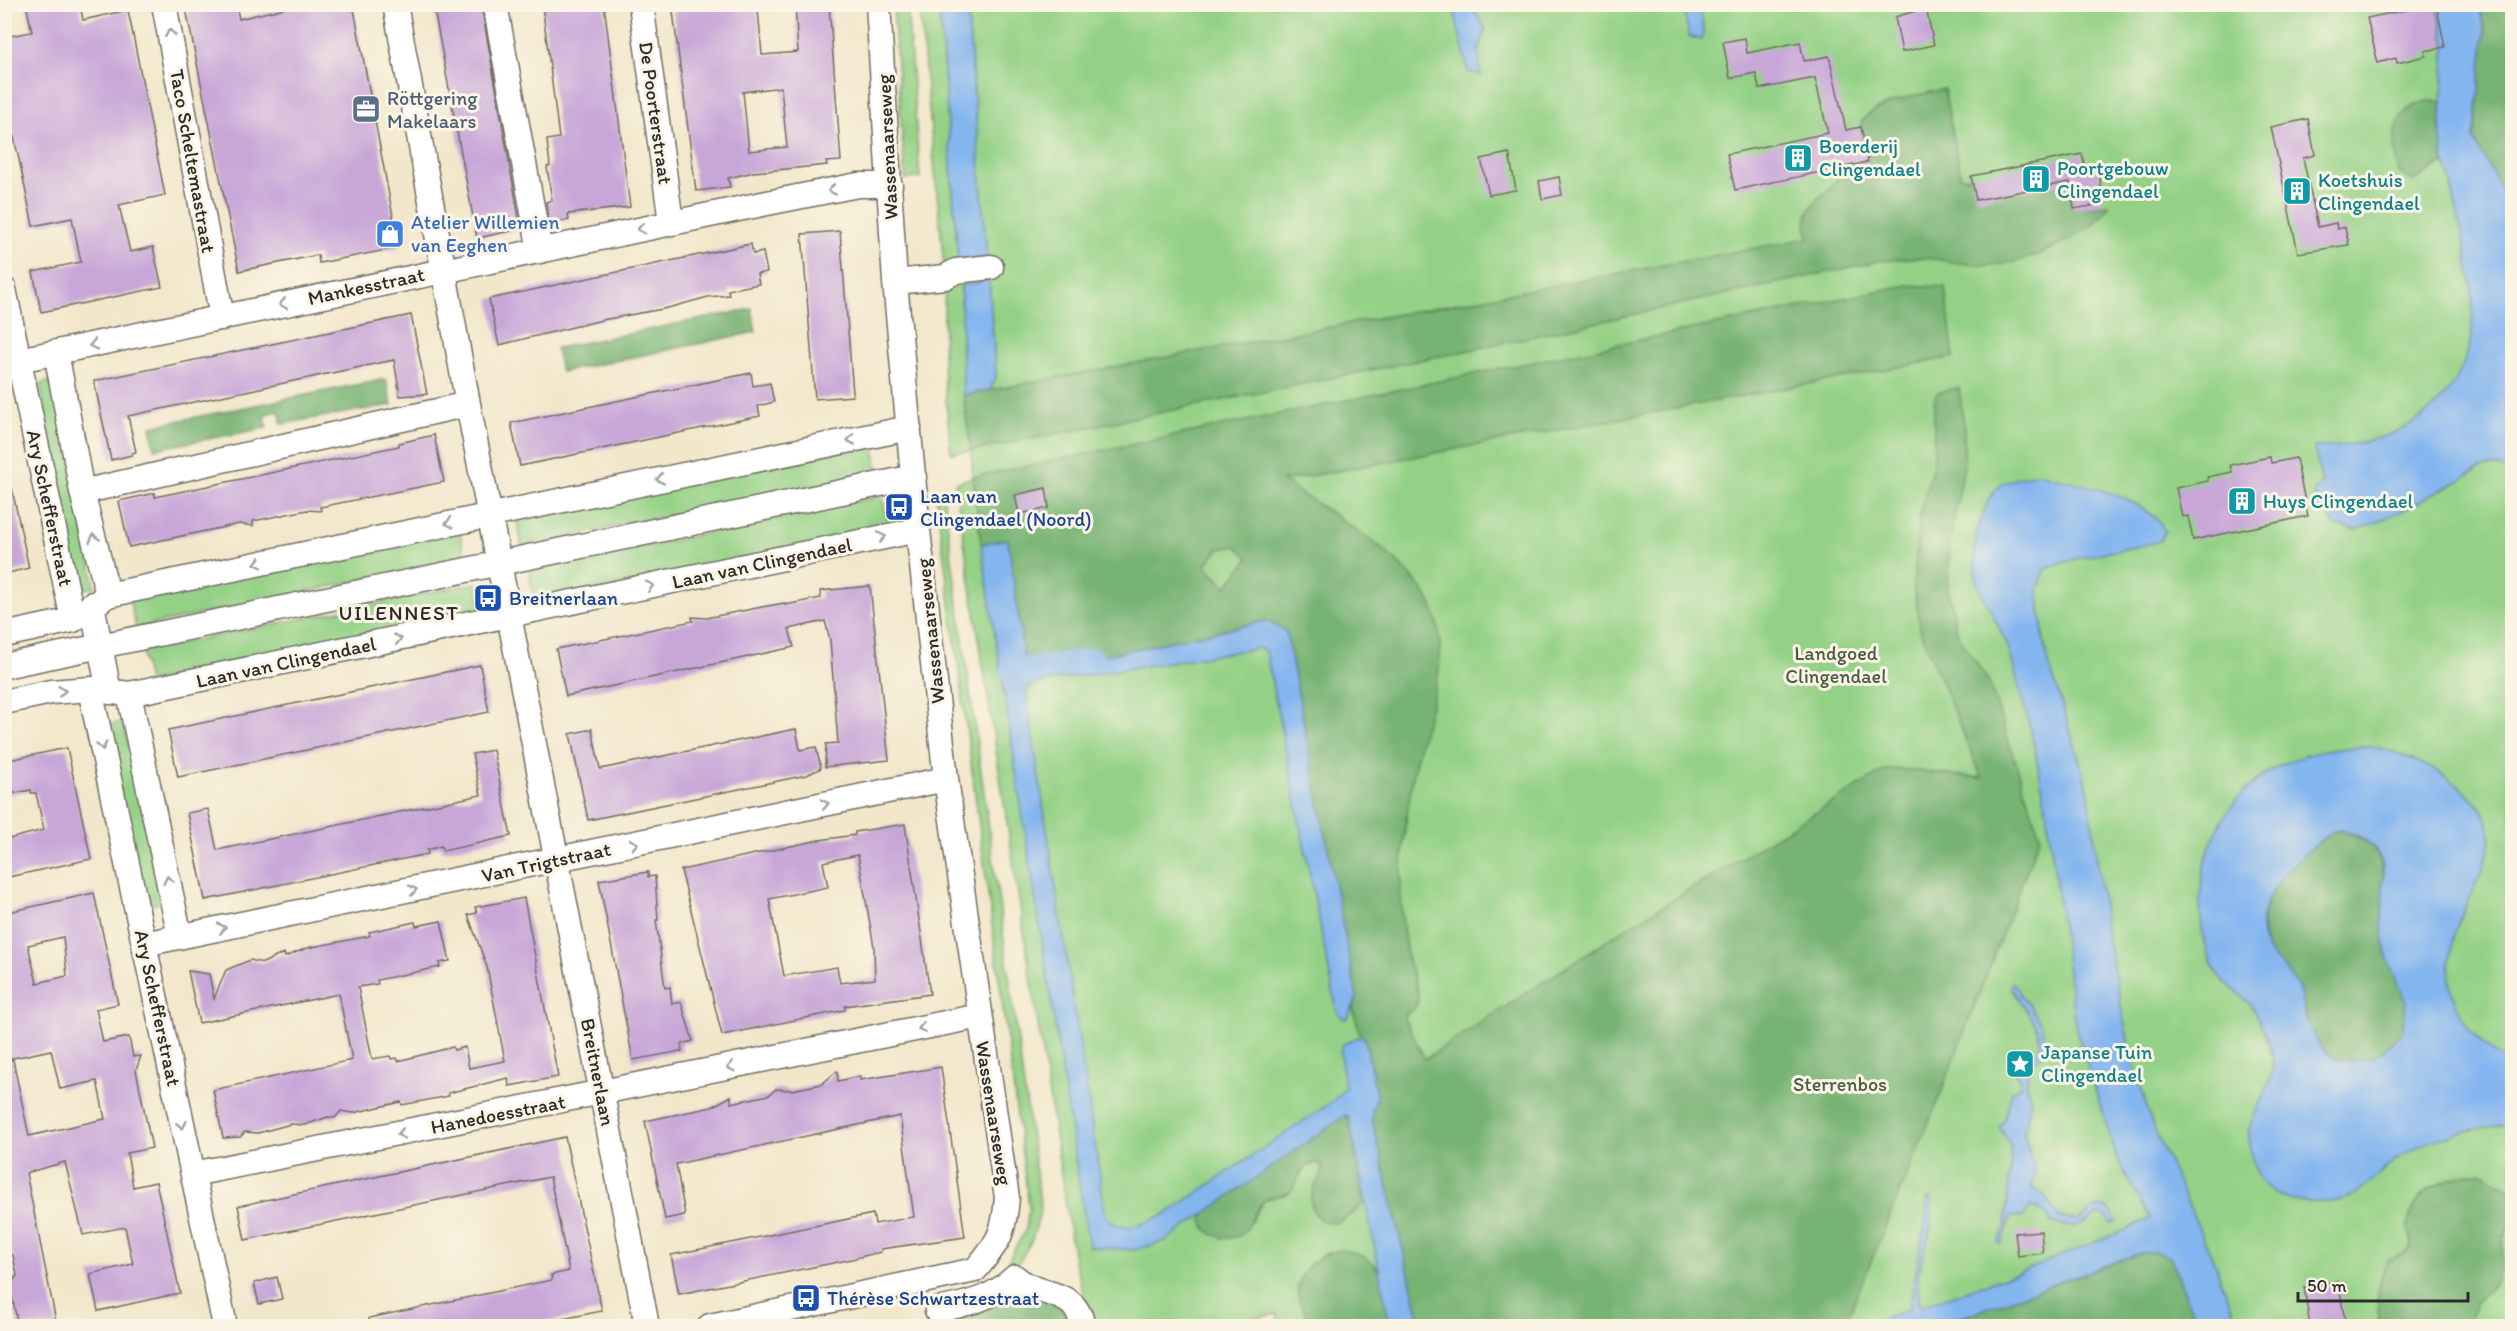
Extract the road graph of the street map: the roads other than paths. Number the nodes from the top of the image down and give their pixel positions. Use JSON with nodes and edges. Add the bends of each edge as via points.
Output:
{"nodes":[{"id":1,"x":164,"y":4,"type":"edge"},
{"id":2,"x":395,"y":4,"type":"edge"},
{"id":3,"x":495,"y":4,"type":"edge"},
{"id":4,"x":641,"y":4,"type":"edge"},
{"id":5,"x":878,"y":4,"type":"edge"},
{"id":6,"x":890,"y":185,"type":"junction"},
{"id":7,"x":671,"y":222,"type":"junction"},
{"id":8,"x":540,"y":251,"type":"junction"},
{"id":9,"x":991,"y":267,"type":"dead end"},
{"id":10,"x":443,"y":269,"type":"junction"},
{"id":11,"x":895,"y":282,"type":"junction"},
{"id":12,"x":4,"y":289,"type":"edge"},
{"id":13,"x":222,"y":318,"type":"junction"},
{"id":14,"x":56,"y":352,"type":"junction"},
{"id":15,"x":19,"y":360,"type":"junction"},
{"id":16,"x":468,"y":404,"type":"junction"},
{"id":17,"x":909,"y":428,"type":"junction"},
{"id":18,"x":914,"y":477,"type":"junction"},
{"id":19,"x":82,"y":492,"type":"junction"},
{"id":20,"x":489,"y":514,"type":"junction"},
{"id":21,"x":918,"y":530,"type":"junction"},
{"id":22,"x":499,"y":563,"type":"junction"},
{"id":23,"x":100,"y":599,"type":"junction"},
{"id":24,"x":509,"y":616,"type":"junction"},
{"id":25,"x":73,"y":620,"type":"junction"},
{"id":26,"x":4,"y":635,"type":"edge"},
{"id":27,"x":100,"y":646,"type":"junction"},
{"id":28,"x":4,"y":666,"type":"edge"},
{"id":29,"x":110,"y":692,"type":"junction"},
{"id":30,"x":4,"y":702,"type":"edge"},
{"id":31,"x":946,"y":779,"type":"junction"},
{"id":32,"x":556,"y":860,"type":"junction"},
{"id":33,"x":180,"y":937,"type":"junction"},
{"id":34,"x":144,"y":944,"type":"junction"},
{"id":35,"x":980,"y":1016,"type":"junction"},
{"id":36,"x":602,"y":1094,"type":"junction"},
{"id":37,"x":193,"y":1174,"type":"junction"},
{"id":38,"x":991,"y":1251,"type":"junction"},
{"id":39,"x":1015,"y":1277,"type":"junction"},
{"id":40,"x":948,"y":1278,"type":"junction"},
{"id":41,"x":949,"y":1315,"type":"edge"},
{"id":42,"x":225,"y":1326,"type":"edge"},
{"id":43,"x":647,"y":1326,"type":"edge"},
{"id":44,"x":710,"y":1326,"type":"edge"},
{"id":45,"x":1083,"y":1326,"type":"edge"}],
"edges":[{"from":13,"to":1,"type":"street","name":"Taco Scheltemastraat","one_way":true},
{"from":2,"to":10,"type":"street","name":"Breitnerlaan"},
{"from":3,"to":8,"type":"street"},
{"from":4,"to":7,"type":"street","name":"De Poorterstraat"},
{"from":5,"to":6,"type":"street","name":"Wassenaarseweg"},
{"from":6,"to":7,"type":"street","name":"Mankesstraat","one_way":true,"via":[[858,185]]},
{"from":6,"to":11,"type":"street","name":"Wassenaarseweg"},
{"from":7,"to":8,"type":"street","name":"Mankesstraat","one_way":true},
{"from":8,"to":10,"type":"street","name":"Mankesstraat"},
{"from":9,"to":11,"type":"street"},
{"from":10,"to":13,"type":"street","name":"Mankesstraat","one_way":true},
{"from":10,"to":16,"type":"street","name":"Breitnerlaan"},
{"from":11,"to":17,"type":"street","name":"Wassenaarseweg"},
{"from":12,"to":15,"type":"street","name":"Ary Schefferstraat"},
{"from":13,"to":14,"type":"street","name":"Mankesstraat","one_way":true},
{"from":14,"to":15,"type":"street","name":"Mankesstraat"},
{"from":14,"to":19,"type":"street","name":"Ary Schefferstraat"},
{"from":15,"to":25,"type":"street","name":"Ary Schefferstraat"},
{"from":16,"to":19,"type":"street"},
{"from":16,"to":20,"type":"street","name":"Breitnerlaan"},
{"from":17,"to":18,"type":"street","name":"Wassenaarseweg"},
{"from":17,"to":20,"type":"street","one_way":true},
{"from":18,"to":21,"type":"street","name":"Wassenaarseweg"},
{"from":18,"to":22,"type":"street"},
{"from":23,"to":19,"type":"street","name":"Ary Schefferstraat","one_way":true},
{"from":20,"to":22,"type":"street","name":"Breitnerlaan"},
{"from":20,"to":23,"type":"street","one_way":true},
{"from":24,"to":21,"type":"street","name":"Laan van Clingendael","one_way":true},
{"from":21,"to":31,"type":"street","name":"Wassenaarseweg"},
{"from":22,"to":24,"type":"street","name":"Breitnerlaan"},
{"from":22,"to":27,"type":"street"},
{"from":23,"to":25,"type":"street"},
{"from":23,"to":27,"type":"street","name":"Ary Schefferstraat"},
{"from":29,"to":24,"type":"street","name":"Laan van Clingendael","one_way":true},
{"from":24,"to":32,"type":"street","name":"Breitnerlaan"},
{"from":25,"to":26,"type":"street"},
{"from":27,"to":28,"type":"street"},
{"from":27,"to":29,"type":"street","name":"Ary Schefferstraat"},
{"from":30,"to":29,"type":"street","name":"Laan van Clingendael","one_way":true,"via":[[51,692]]},
{"from":33,"to":29,"type":"street","name":"Ary Schefferstraat","one_way":true},
{"from":29,"to":34,"type":"street","name":"Ary Schefferstraat","one_way":true},
{"from":32,"to":31,"type":"street","name":"Van Trigtstraat","one_way":true},
{"from":31,"to":35,"type":"street","name":"Wassenaarseweg"},
{"from":33,"to":32,"type":"street","name":"Van Trigtstraat","one_way":true},
{"from":32,"to":36,"type":"street","name":"Breitnerlaan"},
{"from":33,"to":34,"type":"street","name":"Van Trigtstraat"},
{"from":34,"to":37,"type":"street","name":"Ary Schefferstraat","one_way":true},
{"from":35,"to":36,"type":"street","name":"Hanedoesstraat","one_way":true},
{"from":35,"to":38,"type":"street","name":"Wassenaarseweg","via":[[1007,1198],[1005,1227]]},
{"from":36,"to":37,"type":"street","name":"Hanedoesstraat","one_way":true},
{"from":36,"to":43,"type":"street","name":"Breitnerlaan"},
{"from":37,"to":42,"type":"street","name":"Ary Schefferstraat"},
{"from":38,"to":39,"type":"street"},
{"from":38,"to":40,"type":"street","via":[[975,1270]]},
{"from":39,"to":41,"type":"street","via":[[1000,1292]]},
{"from":39,"to":45,"type":"street","via":[[1072,1303]]},
{"from":40,"to":41,"type":"street"},
{"from":40,"to":44,"type":"street"}]}
